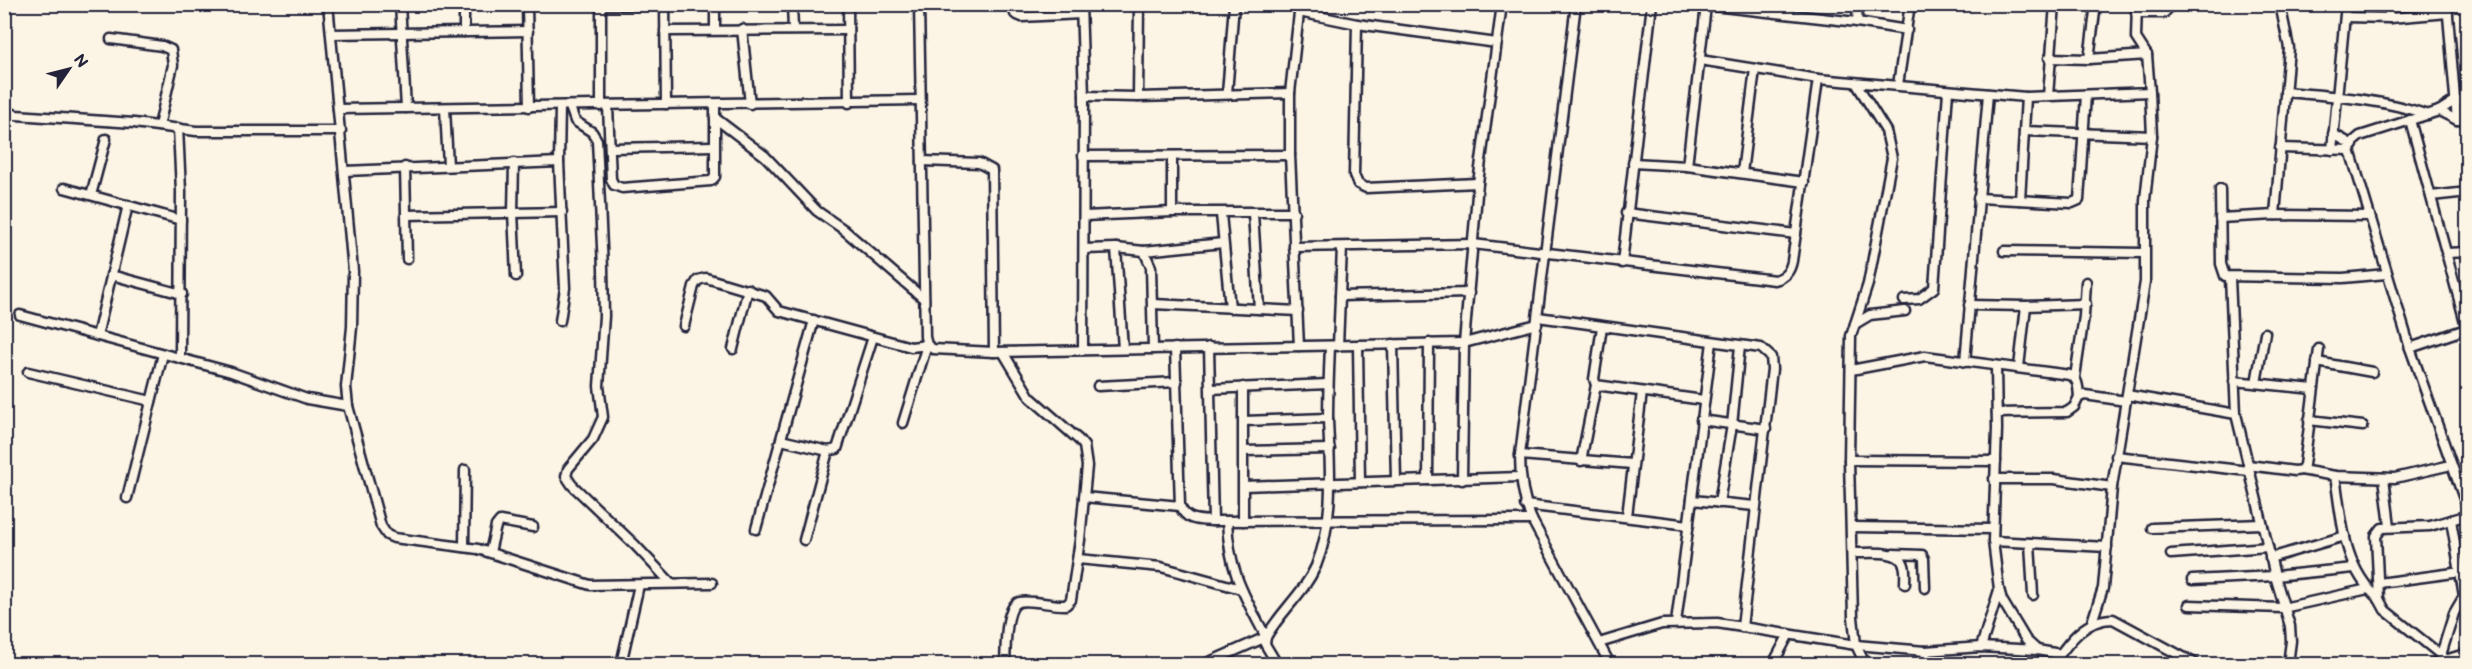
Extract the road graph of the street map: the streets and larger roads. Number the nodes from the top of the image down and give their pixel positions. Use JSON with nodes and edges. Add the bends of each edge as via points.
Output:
{"nodes":[{"id":1,"x":328,"y":4,"type":"edge"},
{"id":2,"x":400,"y":4,"type":"edge"},
{"id":3,"x":464,"y":4,"type":"edge"},
{"id":4,"x":527,"y":4,"type":"edge"},
{"id":5,"x":715,"y":4,"type":"edge"},
{"id":6,"x":792,"y":4,"type":"edge"},
{"id":7,"x":848,"y":4,"type":"edge"},
{"id":8,"x":919,"y":4,"type":"edge"},
{"id":9,"x":1012,"y":4,"type":"edge"},
{"id":10,"x":1139,"y":4,"type":"edge"},
{"id":11,"x":1234,"y":4,"type":"edge"},
{"id":12,"x":1502,"y":4,"type":"edge"},
{"id":13,"x":1576,"y":4,"type":"edge"},
{"id":14,"x":1652,"y":4,"type":"edge"},
{"id":15,"x":1695,"y":4,"type":"edge"},
{"id":16,"x":1858,"y":4,"type":"edge"},
{"id":17,"x":1910,"y":4,"type":"edge"},
{"id":18,"x":2055,"y":4,"type":"edge"},
{"id":19,"x":2096,"y":4,"type":"edge"},
{"id":20,"x":2172,"y":4,"type":"edge"},
{"id":21,"x":2280,"y":4,"type":"edge"},
{"id":22,"x":2346,"y":4,"type":"edge"},
{"id":23,"x":2387,"y":4,"type":"edge"},
{"id":24,"x":601,"y":5,"type":"edge"},
{"id":25,"x":664,"y":5,"type":"edge"},
{"id":26,"x":1706,"y":6,"type":"junction"},
{"id":27,"x":1299,"y":8,"type":"edge"},
{"id":28,"x":1081,"y":9,"type":"edge"},
{"id":29,"x":2137,"y":9,"type":"edge"},
{"id":30,"x":2448,"y":9,"type":"edge"},
{"id":31,"x":2345,"y":17,"type":"junction"},
{"id":32,"x":2390,"y":18,"type":"junction"},
{"id":33,"x":1857,"y":22,"type":"junction"},
{"id":34,"x":1358,"y":24,"type":"junction"},
{"id":35,"x":742,"y":29,"type":"junction"},
{"id":36,"x":793,"y":29,"type":"junction"},
{"id":37,"x":665,"y":30,"type":"junction"},
{"id":38,"x":716,"y":30,"type":"junction"},
{"id":39,"x":848,"y":30,"type":"junction"},
{"id":40,"x":1907,"y":30,"type":"junction"},
{"id":41,"x":528,"y":31,"type":"junction"},
{"id":42,"x":402,"y":32,"type":"junction"},
{"id":43,"x":465,"y":32,"type":"junction"},
{"id":44,"x":332,"y":34,"type":"junction"},
{"id":45,"x":111,"y":39,"type":"dead end"},
{"id":46,"x":1497,"y":43,"type":"junction"},
{"id":47,"x":2147,"y":55,"type":"junction"},
{"id":48,"x":2049,"y":58,"type":"junction"},
{"id":49,"x":2089,"y":59,"type":"junction"},
{"id":50,"x":1700,"y":60,"type":"junction"},
{"id":51,"x":1755,"y":69,"type":"junction"},
{"id":52,"x":1818,"y":79,"type":"junction"},
{"id":53,"x":1856,"y":83,"type":"junction"},
{"id":54,"x":1898,"y":85,"type":"junction"},
{"id":55,"x":1948,"y":91,"type":"junction"},
{"id":56,"x":2150,"y":92,"type":"junction"},
{"id":57,"x":2285,"y":92,"type":"junction"},
{"id":58,"x":1290,"y":93,"type":"junction"},
{"id":59,"x":1227,"y":94,"type":"junction"},
{"id":60,"x":1988,"y":94,"type":"junction"},
{"id":61,"x":2086,"y":94,"type":"junction"},
{"id":62,"x":1084,"y":96,"type":"junction"},
{"id":63,"x":2048,"y":96,"type":"junction"},
{"id":64,"x":2336,"y":96,"type":"junction"},
{"id":65,"x":1138,"y":97,"type":"junction"},
{"id":66,"x":2026,"y":97,"type":"junction"},
{"id":67,"x":920,"y":100,"type":"junction"},
{"id":68,"x":2468,"y":100,"type":"edge"},
{"id":69,"x":2454,"y":102,"type":"junction"},
{"id":70,"x":849,"y":103,"type":"junction"},
{"id":71,"x":666,"y":104,"type":"junction"},
{"id":72,"x":715,"y":104,"type":"junction"},
{"id":73,"x":750,"y":104,"type":"junction"},
{"id":74,"x":604,"y":106,"type":"junction"},
{"id":75,"x":529,"y":107,"type":"junction"},
{"id":76,"x":565,"y":107,"type":"junction"},
{"id":77,"x":406,"y":108,"type":"junction"},
{"id":78,"x":445,"y":108,"type":"junction"},
{"id":79,"x":339,"y":109,"type":"junction"},
{"id":80,"x":4,"y":110,"type":"edge"},
{"id":81,"x":2439,"y":111,"type":"junction"},
{"id":82,"x":2428,"y":115,"type":"junction"},
{"id":83,"x":715,"y":118,"type":"junction"},
{"id":84,"x":2468,"y":119,"type":"edge"},
{"id":85,"x":2410,"y":120,"type":"junction"},
{"id":86,"x":2457,"y":120,"type":"junction"},
{"id":87,"x":159,"y":126,"type":"junction"},
{"id":88,"x":178,"y":128,"type":"junction"},
{"id":89,"x":341,"y":131,"type":"junction"},
{"id":90,"x":2024,"y":131,"type":"junction"},
{"id":91,"x":2333,"y":134,"type":"junction"},
{"id":92,"x":2085,"y":135,"type":"junction"},
{"id":93,"x":2152,"y":136,"type":"junction"},
{"id":94,"x":106,"y":139,"type":"dead end"},
{"id":95,"x":714,"y":146,"type":"junction"},
{"id":96,"x":610,"y":148,"type":"junction"},
{"id":97,"x":2280,"y":148,"type":"junction"},
{"id":98,"x":2352,"y":148,"type":"junction"},
{"id":99,"x":2332,"y":150,"type":"junction"},
{"id":100,"x":1290,"y":155,"type":"junction"},
{"id":101,"x":1083,"y":156,"type":"junction"},
{"id":102,"x":1172,"y":156,"type":"junction"},
{"id":103,"x":922,"y":161,"type":"junction"},
{"id":104,"x":560,"y":162,"type":"junction"},
{"id":105,"x":514,"y":163,"type":"junction"},
{"id":106,"x":1633,"y":163,"type":"junction"},
{"id":107,"x":448,"y":166,"type":"junction"},
{"id":108,"x":1687,"y":166,"type":"junction"},
{"id":109,"x":405,"y":167,"type":"junction"},
{"id":110,"x":345,"y":171,"type":"junction"},
{"id":111,"x":1742,"y":174,"type":"junction"},
{"id":112,"x":1804,"y":182,"type":"junction"},
{"id":113,"x":1478,"y":183,"type":"junction"},
{"id":114,"x":64,"y":188,"type":"dead end"},
{"id":115,"x":2220,"y":189,"type":"dead end"},
{"id":116,"x":2468,"y":192,"type":"edge"},
{"id":117,"x":91,"y":195,"type":"junction"},
{"id":118,"x":2431,"y":196,"type":"junction"},
{"id":119,"x":1978,"y":198,"type":"junction"},
{"id":120,"x":2020,"y":200,"type":"junction"},
{"id":121,"x":128,"y":205,"type":"junction"},
{"id":122,"x":513,"y":212,"type":"junction"},
{"id":123,"x":562,"y":212,"type":"junction"},
{"id":124,"x":1172,"y":212,"type":"junction"},
{"id":125,"x":1294,"y":212,"type":"junction"},
{"id":126,"x":1253,"y":213,"type":"junction"},
{"id":127,"x":1626,"y":213,"type":"junction"},
{"id":128,"x":1221,"y":214,"type":"junction"},
{"id":129,"x":406,"y":215,"type":"junction"},
{"id":130,"x":2275,"y":215,"type":"junction"},
{"id":131,"x":1084,"y":216,"type":"junction"},
{"id":132,"x":2370,"y":216,"type":"junction"},
{"id":133,"x":2220,"y":218,"type":"junction"},
{"id":134,"x":181,"y":220,"type":"junction"},
{"id":135,"x":1796,"y":234,"type":"junction"},
{"id":136,"x":1224,"y":243,"type":"junction"},
{"id":137,"x":1473,"y":244,"type":"junction"},
{"id":138,"x":1294,"y":247,"type":"junction"},
{"id":139,"x":1342,"y":247,"type":"junction"},
{"id":140,"x":1116,"y":248,"type":"junction"},
{"id":141,"x":1084,"y":249,"type":"junction"},
{"id":142,"x":1144,"y":251,"type":"junction"},
{"id":143,"x":2004,"y":251,"type":"dead end"},
{"id":144,"x":2468,"y":252,"type":"edge"},
{"id":145,"x":2144,"y":253,"type":"junction"},
{"id":146,"x":2447,"y":253,"type":"junction"},
{"id":147,"x":1547,"y":254,"type":"junction"},
{"id":148,"x":407,"y":259,"type":"dead end"},
{"id":149,"x":1622,"y":263,"type":"junction"},
{"id":150,"x":2386,"y":274,"type":"junction"},
{"id":151,"x":111,"y":275,"type":"junction"},
{"id":152,"x":516,"y":276,"type":"dead end"},
{"id":153,"x":2230,"y":278,"type":"junction"},
{"id":154,"x":2086,"y":282,"type":"dead end"},
{"id":155,"x":748,"y":289,"type":"junction"},
{"id":156,"x":1468,"y":293,"type":"junction"},
{"id":157,"x":182,"y":294,"type":"junction"},
{"id":158,"x":1340,"y":296,"type":"junction"},
{"id":159,"x":924,"y":299,"type":"junction"},
{"id":160,"x":1904,"y":300,"type":"dead end"},
{"id":161,"x":1153,"y":304,"type":"junction"},
{"id":162,"x":2086,"y":304,"type":"junction"},
{"id":163,"x":1969,"y":305,"type":"junction"},
{"id":164,"x":2026,"y":306,"type":"junction"},
{"id":165,"x":1230,"y":308,"type":"junction"},
{"id":166,"x":1259,"y":309,"type":"junction"},
{"id":167,"x":1298,"y":311,"type":"junction"},
{"id":168,"x":1905,"y":311,"type":"dead end"},
{"id":169,"x":20,"y":315,"type":"dead end"},
{"id":170,"x":814,"y":320,"type":"junction"},
{"id":171,"x":560,"y":321,"type":"dead end"},
{"id":172,"x":1537,"y":321,"type":"junction"},
{"id":173,"x":1855,"y":324,"type":"junction"},
{"id":174,"x":684,"y":326,"type":"dead end"},
{"id":175,"x":1602,"y":327,"type":"junction"},
{"id":176,"x":2467,"y":331,"type":"edge"},
{"id":177,"x":2265,"y":333,"type":"dead end"},
{"id":178,"x":97,"y":336,"type":"junction"},
{"id":179,"x":873,"y":337,"type":"junction"},
{"id":180,"x":1464,"y":342,"type":"junction"},
{"id":181,"x":1712,"y":342,"type":"junction"},
{"id":182,"x":1429,"y":343,"type":"junction"},
{"id":183,"x":1393,"y":344,"type":"junction"},
{"id":184,"x":927,"y":345,"type":"junction"},
{"id":185,"x":1299,"y":346,"type":"junction"},
{"id":186,"x":1334,"y":346,"type":"junction"},
{"id":187,"x":1358,"y":346,"type":"junction"},
{"id":188,"x":1740,"y":346,"type":"junction"},
{"id":189,"x":1209,"y":347,"type":"junction"},
{"id":190,"x":1175,"y":348,"type":"junction"},
{"id":191,"x":2319,"y":348,"type":"dead end"},
{"id":192,"x":2410,"y":348,"type":"junction"},
{"id":193,"x":1123,"y":349,"type":"junction"},
{"id":194,"x":1153,"y":349,"type":"junction"},
{"id":195,"x":733,"y":350,"type":"dead end"},
{"id":196,"x":1083,"y":350,"type":"junction"},
{"id":197,"x":998,"y":352,"type":"junction"},
{"id":198,"x":163,"y":354,"type":"junction"},
{"id":199,"x":180,"y":358,"type":"junction"},
{"id":200,"x":1965,"y":362,"type":"junction"},
{"id":201,"x":2317,"y":362,"type":"junction"},
{"id":202,"x":1996,"y":366,"type":"junction"},
{"id":203,"x":2019,"y":367,"type":"junction"},
{"id":204,"x":1851,"y":370,"type":"junction"},
{"id":205,"x":28,"y":372,"type":"dead end"},
{"id":206,"x":2372,"y":372,"type":"dead end"},
{"id":207,"x":2075,"y":377,"type":"junction"},
{"id":208,"x":2234,"y":381,"type":"junction"},
{"id":209,"x":1177,"y":382,"type":"junction"},
{"id":210,"x":2256,"y":383,"type":"junction"},
{"id":211,"x":1328,"y":384,"type":"junction"},
{"id":212,"x":1596,"y":385,"type":"junction"},
{"id":213,"x":1098,"y":386,"type":"dead end"},
{"id":214,"x":1243,"y":387,"type":"junction"},
{"id":215,"x":2313,"y":388,"type":"junction"},
{"id":216,"x":1211,"y":389,"type":"junction"},
{"id":217,"x":1642,"y":392,"type":"junction"},
{"id":218,"x":2079,"y":397,"type":"junction"},
{"id":219,"x":2126,"y":398,"type":"junction"},
{"id":220,"x":1703,"y":400,"type":"junction"},
{"id":221,"x":151,"y":401,"type":"junction"},
{"id":222,"x":348,"y":406,"type":"junction"},
{"id":223,"x":1997,"y":413,"type":"junction"},
{"id":224,"x":2236,"y":414,"type":"junction"},
{"id":225,"x":1328,"y":417,"type":"junction"},
{"id":226,"x":1701,"y":420,"type":"junction"},
{"id":227,"x":2309,"y":420,"type":"junction"},
{"id":228,"x":1244,"y":421,"type":"junction"},
{"id":229,"x":903,"y":423,"type":"dead end"},
{"id":230,"x":1732,"y":425,"type":"junction"},
{"id":231,"x":2363,"y":426,"type":"dead end"},
{"id":232,"x":1766,"y":429,"type":"junction"},
{"id":233,"x":781,"y":440,"type":"junction"},
{"id":234,"x":1330,"y":448,"type":"junction"},
{"id":235,"x":828,"y":451,"type":"junction"},
{"id":236,"x":1244,"y":451,"type":"junction"},
{"id":237,"x":1520,"y":455,"type":"junction"},
{"id":238,"x":2116,"y":456,"type":"junction"},
{"id":239,"x":1849,"y":460,"type":"junction"},
{"id":240,"x":1581,"y":461,"type":"junction"},
{"id":241,"x":1996,"y":461,"type":"junction"},
{"id":242,"x":1632,"y":464,"type":"junction"},
{"id":243,"x":2451,"y":465,"type":"junction"},
{"id":244,"x":2248,"y":468,"type":"junction"},
{"id":245,"x":465,"y":470,"type":"dead end"},
{"id":246,"x":2301,"y":470,"type":"junction"},
{"id":247,"x":2335,"y":476,"type":"junction"},
{"id":248,"x":1520,"y":477,"type":"junction"},
{"id":249,"x":2384,"y":478,"type":"junction"},
{"id":250,"x":1994,"y":479,"type":"junction"},
{"id":251,"x":1428,"y":480,"type":"junction"},
{"id":252,"x":1462,"y":480,"type":"junction"},
{"id":253,"x":1396,"y":481,"type":"junction"},
{"id":254,"x":1360,"y":482,"type":"junction"},
{"id":255,"x":1330,"y":484,"type":"junction"},
{"id":256,"x":1244,"y":486,"type":"junction"},
{"id":257,"x":2112,"y":487,"type":"junction"},
{"id":258,"x":1084,"y":496,"type":"junction"},
{"id":259,"x":127,"y":498,"type":"dead end"},
{"id":260,"x":1692,"y":500,"type":"junction"},
{"id":261,"x":1719,"y":503,"type":"junction"},
{"id":262,"x":1525,"y":505,"type":"junction"},
{"id":263,"x":1180,"y":506,"type":"junction"},
{"id":264,"x":1755,"y":506,"type":"junction"},
{"id":265,"x":2468,"y":510,"type":"edge"},
{"id":266,"x":2468,"y":515,"type":"edge"},
{"id":267,"x":1627,"y":516,"type":"junction"},
{"id":268,"x":1328,"y":520,"type":"junction"},
{"id":269,"x":1532,"y":520,"type":"junction"},
{"id":270,"x":2451,"y":520,"type":"junction"},
{"id":271,"x":1213,"y":521,"type":"junction"},
{"id":272,"x":1227,"y":521,"type":"junction"},
{"id":273,"x":1243,"y":521,"type":"junction"},
{"id":274,"x":2262,"y":524,"type":"junction"},
{"id":275,"x":1689,"y":525,"type":"junction"},
{"id":276,"x":1852,"y":526,"type":"junction"},
{"id":277,"x":2390,"y":526,"type":"junction"},
{"id":278,"x":533,"y":527,"type":"dead end"},
{"id":279,"x":2152,"y":528,"type":"dead end"},
{"id":280,"x":756,"y":529,"type":"dead end"},
{"id":281,"x":1994,"y":529,"type":"junction"},
{"id":282,"x":2345,"y":536,"type":"junction"},
{"id":283,"x":804,"y":540,"type":"dead end"},
{"id":284,"x":1993,"y":541,"type":"junction"},
{"id":285,"x":2030,"y":543,"type":"junction"},
{"id":286,"x":464,"y":547,"type":"junction"},
{"id":287,"x":2107,"y":547,"type":"junction"},
{"id":288,"x":2268,"y":547,"type":"junction"},
{"id":289,"x":490,"y":552,"type":"junction"},
{"id":290,"x":1852,"y":554,"type":"junction"},
{"id":291,"x":1892,"y":554,"type":"junction"},
{"id":292,"x":2171,"y":554,"type":"dead end"},
{"id":293,"x":2270,"y":558,"type":"junction"},
{"id":294,"x":1078,"y":559,"type":"junction"},
{"id":295,"x":2354,"y":568,"type":"junction"},
{"id":296,"x":2461,"y":572,"type":"junction"},
{"id":297,"x":2275,"y":576,"type":"junction"},
{"id":298,"x":2192,"y":580,"type":"dead end"},
{"id":299,"x":671,"y":583,"type":"junction"},
{"id":300,"x":712,"y":583,"type":"dead end"},
{"id":301,"x":2379,"y":583,"type":"junction"},
{"id":302,"x":1905,"y":584,"type":"dead end"},
{"id":303,"x":639,"y":585,"type":"junction"},
{"id":304,"x":1925,"y":588,"type":"dead end"},
{"id":305,"x":1240,"y":589,"type":"junction"},
{"id":306,"x":1999,"y":589,"type":"junction"},
{"id":307,"x":2368,"y":589,"type":"junction"},
{"id":308,"x":2033,"y":595,"type":"dead end"},
{"id":309,"x":2379,"y":599,"type":"junction"},
{"id":310,"x":2190,"y":605,"type":"dead end"},
{"id":311,"x":2283,"y":608,"type":"junction"},
{"id":312,"x":1676,"y":622,"type":"junction"},
{"id":313,"x":2092,"y":622,"type":"junction"},
{"id":314,"x":1743,"y":627,"type":"junction"},
{"id":315,"x":1789,"y":634,"type":"junction"},
{"id":316,"x":1266,"y":637,"type":"junction"},
{"id":317,"x":1599,"y":643,"type":"junction"},
{"id":318,"x":1856,"y":645,"type":"junction"},
{"id":319,"x":1981,"y":647,"type":"junction"},
{"id":320,"x":2037,"y":650,"type":"junction"},
{"id":321,"x":1925,"y":651,"type":"junction"},
{"id":322,"x":1227,"y":653,"type":"junction"},
{"id":323,"x":2468,"y":653,"type":"edge"},
{"id":324,"x":2060,"y":654,"type":"junction"},
{"id":325,"x":2447,"y":660,"type":"edge"},
{"id":326,"x":621,"y":664,"type":"edge"},
{"id":327,"x":1005,"y":664,"type":"edge"},
{"id":328,"x":1205,"y":664,"type":"edge"},
{"id":329,"x":1229,"y":664,"type":"edge"},
{"id":330,"x":1277,"y":664,"type":"edge"},
{"id":331,"x":1610,"y":664,"type":"edge"},
{"id":332,"x":1773,"y":664,"type":"edge"},
{"id":333,"x":1865,"y":664,"type":"edge"},
{"id":334,"x":1927,"y":664,"type":"edge"},
{"id":335,"x":2053,"y":664,"type":"edge"},
{"id":336,"x":2194,"y":664,"type":"edge"},
{"id":337,"x":2288,"y":664,"type":"edge"},
{"id":338,"x":2432,"y":664,"type":"edge"}],
"edges":[{"from":1,"to":44,"type":"street"},
{"from":2,"to":42,"type":"street"},
{"from":3,"to":43,"type":"street"},
{"from":4,"to":41,"type":"street"},
{"from":5,"to":38,"type":"street"},
{"from":6,"to":36,"type":"street"},
{"from":7,"to":39,"type":"street"},
{"from":8,"to":67,"type":"street"},
{"from":9,"to":28,"type":"street","via":[[1015,14],[1022,17]]},
{"from":10,"to":65,"type":"street"},
{"from":11,"to":59,"type":"street"},
{"from":12,"to":46,"type":"street"},
{"from":13,"to":147,"type":"street"},
{"from":14,"to":106,"type":"street"},
{"from":15,"to":26,"type":"street"},
{"from":16,"to":33,"type":"street"},
{"from":17,"to":40,"type":"street"},
{"from":18,"to":48,"type":"street"},
{"from":19,"to":49,"type":"street"},
{"from":20,"to":29,"type":"street","via":[[2164,13]]},
{"from":21,"to":57,"type":"street","via":[[2289,48]]},
{"from":22,"to":31,"type":"street"},
{"from":23,"to":32,"type":"street"},
{"from":24,"to":25,"type":"street"},
{"from":24,"to":74,"type":"street"},
{"from":25,"to":37,"type":"street"},
{"from":26,"to":33,"type":"street"},
{"from":26,"to":50,"type":"street"},
{"from":27,"to":34,"type":"street"},
{"from":27,"to":58,"type":"street"},
{"from":28,"to":62,"type":"street"},
{"from":29,"to":47,"type":"street","via":[[2136,38]]},
{"from":30,"to":32,"type":"street"},
{"from":30,"to":69,"type":"street"},
{"from":31,"to":32,"type":"street"},
{"from":31,"to":64,"type":"street"},
{"from":33,"to":40,"type":"street"},
{"from":34,"to":46,"type":"street"},
{"from":34,"to":113,"type":"street","via":[[1354,175],[1358,184],[1366,188]]},
{"from":35,"to":36,"type":"street"},
{"from":35,"to":38,"type":"street"},
{"from":35,"to":73,"type":"street"},
{"from":36,"to":39,"type":"street"},
{"from":37,"to":38,"type":"street"},
{"from":37,"to":71,"type":"street"},
{"from":39,"to":70,"type":"street"},
{"from":40,"to":54,"type":"street"},
{"from":41,"to":43,"type":"street"},
{"from":41,"to":75,"type":"street"},
{"from":42,"to":43,"type":"street"},
{"from":42,"to":44,"type":"street"},
{"from":42,"to":77,"type":"street"},
{"from":44,"to":79,"type":"street"},
{"from":45,"to":87,"type":"street","via":[[171,50],[173,65]]},
{"from":46,"to":113,"type":"street"},
{"from":47,"to":49,"type":"street"},
{"from":47,"to":56,"type":"street"},
{"from":48,"to":49,"type":"street"},
{"from":48,"to":63,"type":"street"},
{"from":50,"to":51,"type":"street"},
{"from":50,"to":108,"type":"street"},
{"from":51,"to":52,"type":"street"},
{"from":51,"to":111,"type":"street"},
{"from":52,"to":53,"type":"street"},
{"from":52,"to":112,"type":"street"},
{"from":53,"to":54,"type":"street"},
{"from":53,"to":173,"type":"street","via":[[1886,131],[1892,158],[1868,284]]},
{"from":54,"to":55,"type":"street"},
{"from":55,"to":60,"type":"street"},
{"from":55,"to":160,"type":"street","via":[[1934,288],[1919,299]]},
{"from":56,"to":61,"type":"street"},
{"from":56,"to":93,"type":"street"},
{"from":57,"to":64,"type":"street"},
{"from":57,"to":97,"type":"street"},
{"from":58,"to":59,"type":"street"},
{"from":58,"to":100,"type":"street"},
{"from":59,"to":65,"type":"street"},
{"from":60,"to":66,"type":"street"},
{"from":60,"to":119,"type":"street"},
{"from":61,"to":63,"type":"street"},
{"from":61,"to":92,"type":"street"},
{"from":62,"to":65,"type":"street"},
{"from":62,"to":101,"type":"street"},
{"from":63,"to":66,"type":"street"},
{"from":64,"to":82,"type":"street"},
{"from":64,"to":91,"type":"street"},
{"from":66,"to":90,"type":"street"},
{"from":67,"to":70,"type":"street"},
{"from":67,"to":103,"type":"street"},
{"from":68,"to":69,"type":"street"},
{"from":69,"to":81,"type":"street"},
{"from":69,"to":86,"type":"street"},
{"from":70,"to":73,"type":"street"},
{"from":71,"to":72,"type":"street"},
{"from":71,"to":74,"type":"street"},
{"from":72,"to":73,"type":"street"},
{"from":72,"to":83,"type":"street"},
{"from":74,"to":76,"type":"street"},
{"from":74,"to":96,"type":"street"},
{"from":75,"to":76,"type":"street"},
{"from":75,"to":78,"type":"street"},
{"from":76,"to":104,"type":"street"},
{"from":76,"to":299,"type":"street","via":[[574,121],[597,140],[603,316],[603,417],[593,439],[567,469],[566,476]]},
{"from":77,"to":78,"type":"street"},
{"from":77,"to":79,"type":"street"},
{"from":78,"to":107,"type":"street"},
{"from":79,"to":89,"type":"street"},
{"from":80,"to":87,"type":"street","via":[[16,115]]},
{"from":81,"to":82,"type":"street"},
{"from":81,"to":86,"type":"street"},
{"from":82,"to":85,"type":"street"},
{"from":83,"to":95,"type":"street"},
{"from":83,"to":159,"type":"street","via":[[765,156],[817,211]]},
{"from":84,"to":86,"type":"street"},
{"from":85,"to":98,"type":"street","via":[[2360,136]]},
{"from":85,"to":118,"type":"street"},
{"from":87,"to":88,"type":"street"},
{"from":88,"to":89,"type":"street","via":[[219,132]]},
{"from":88,"to":134,"type":"street"},
{"from":89,"to":110,"type":"street"},
{"from":90,"to":92,"type":"street"},
{"from":90,"to":120,"type":"street"},
{"from":91,"to":98,"type":"street"},
{"from":91,"to":99,"type":"street"},
{"from":92,"to":93,"type":"street"},
{"from":92,"to":120,"type":"street","via":[[2079,200]]},
{"from":93,"to":145,"type":"street"},
{"from":94,"to":117,"type":"street"},
{"from":95,"to":96,"type":"street"},
{"from":95,"to":96,"type":"street","via":[[715,177],[711,181],[622,188],[611,180]]},
{"from":97,"to":99,"type":"street"},
{"from":97,"to":130,"type":"street"},
{"from":98,"to":99,"type":"street"},
{"from":98,"to":132,"type":"street"},
{"from":100,"to":102,"type":"street"},
{"from":100,"to":125,"type":"street"},
{"from":101,"to":102,"type":"street"},
{"from":101,"to":131,"type":"street"},
{"from":102,"to":124,"type":"street"},
{"from":103,"to":159,"type":"street"},
{"from":103,"to":197,"type":"street","via":[[979,163],[992,170]]},
{"from":104,"to":105,"type":"street"},
{"from":104,"to":123,"type":"street"},
{"from":105,"to":107,"type":"street"},
{"from":105,"to":122,"type":"street"},
{"from":106,"to":108,"type":"street"},
{"from":106,"to":127,"type":"street"},
{"from":107,"to":109,"type":"street"},
{"from":108,"to":111,"type":"street"},
{"from":109,"to":110,"type":"street"},
{"from":109,"to":129,"type":"street"},
{"from":110,"to":222,"type":"street","via":[[353,299]]},
{"from":111,"to":112,"type":"street"},
{"from":112,"to":135,"type":"street"},
{"from":113,"to":137,"type":"street"},
{"from":114,"to":117,"type":"street"},
{"from":115,"to":133,"type":"street"},
{"from":116,"to":118,"type":"street"},
{"from":117,"to":121,"type":"street"},
{"from":118,"to":146,"type":"street"},
{"from":119,"to":120,"type":"street"},
{"from":119,"to":163,"type":"street"},
{"from":121,"to":134,"type":"street"},
{"from":121,"to":151,"type":"street"},
{"from":122,"to":123,"type":"street"},
{"from":122,"to":129,"type":"street"},
{"from":122,"to":152,"type":"street"},
{"from":123,"to":171,"type":"street","via":[[565,297]]},
{"from":124,"to":128,"type":"street"},
{"from":124,"to":131,"type":"street"},
{"from":125,"to":126,"type":"street"},
{"from":125,"to":138,"type":"street"},
{"from":126,"to":128,"type":"street"},
{"from":126,"to":166,"type":"street"},
{"from":127,"to":135,"type":"street"},
{"from":127,"to":149,"type":"street"},
{"from":128,"to":136,"type":"street"},
{"from":129,"to":148,"type":"street"},
{"from":130,"to":132,"type":"street"},
{"from":130,"to":133,"type":"street"},
{"from":131,"to":141,"type":"street"},
{"from":132,"to":150,"type":"street"},
{"from":133,"to":153,"type":"street","via":[[2222,272]]},
{"from":134,"to":157,"type":"street"},
{"from":135,"to":149,"type":"street","via":[[1791,269],[1775,280]]},
{"from":136,"to":142,"type":"street"},
{"from":136,"to":165,"type":"street"},
{"from":137,"to":139,"type":"street"},
{"from":137,"to":147,"type":"street"},
{"from":137,"to":156,"type":"street"},
{"from":138,"to":139,"type":"street"},
{"from":138,"to":167,"type":"street"},
{"from":139,"to":158,"type":"street"},
{"from":140,"to":141,"type":"street"},
{"from":140,"to":142,"type":"street"},
{"from":140,"to":193,"type":"street"},
{"from":141,"to":196,"type":"street"},
{"from":142,"to":161,"type":"street","via":[[1151,267]]},
{"from":143,"to":145,"type":"street"},
{"from":144,"to":146,"type":"street"},
{"from":145,"to":219,"type":"street","via":[[2145,282]]},
{"from":146,"to":176,"type":"street"},
{"from":147,"to":149,"type":"street"},
{"from":147,"to":172,"type":"street"},
{"from":150,"to":153,"type":"street"},
{"from":150,"to":192,"type":"street"},
{"from":151,"to":157,"type":"street"},
{"from":151,"to":178,"type":"street"},
{"from":153,"to":208,"type":"street"},
{"from":154,"to":162,"type":"street"},
{"from":155,"to":170,"type":"street","via":[[769,298],[779,311]]},
{"from":155,"to":174,"type":"street","via":[[701,278],[694,286]]},
{"from":155,"to":195,"type":"street"},
{"from":156,"to":158,"type":"street"},
{"from":156,"to":180,"type":"street"},
{"from":157,"to":199,"type":"street"},
{"from":158,"to":186,"type":"street"},
{"from":159,"to":184,"type":"street"},
{"from":161,"to":165,"type":"street"},
{"from":161,"to":194,"type":"street"},
{"from":162,"to":164,"type":"street"},
{"from":162,"to":207,"type":"street"},
{"from":163,"to":164,"type":"street"},
{"from":163,"to":200,"type":"street"},
{"from":164,"to":203,"type":"street"},
{"from":165,"to":166,"type":"street"},
{"from":166,"to":167,"type":"street"},
{"from":167,"to":185,"type":"street"},
{"from":168,"to":173,"type":"street","via":[[1870,315]]},
{"from":169,"to":178,"type":"street"},
{"from":170,"to":179,"type":"street"},
{"from":170,"to":233,"type":"street"},
{"from":172,"to":175,"type":"street"},
{"from":172,"to":180,"type":"street"},
{"from":172,"to":237,"type":"street"},
{"from":173,"to":204,"type":"street"},
{"from":175,"to":181,"type":"street"},
{"from":175,"to":212,"type":"street"},
{"from":176,"to":192,"type":"street"},
{"from":177,"to":210,"type":"street"},
{"from":178,"to":198,"type":"street"},
{"from":179,"to":184,"type":"street","via":[[911,347]]},
{"from":179,"to":235,"type":"street","via":[[840,445]]},
{"from":180,"to":182,"type":"street"},
{"from":180,"to":252,"type":"street"},
{"from":181,"to":188,"type":"street"},
{"from":181,"to":220,"type":"street"},
{"from":182,"to":183,"type":"street"},
{"from":182,"to":251,"type":"street"},
{"from":183,"to":187,"type":"street"},
{"from":183,"to":253,"type":"street"},
{"from":184,"to":197,"type":"street","via":[[941,351]]},
{"from":184,"to":229,"type":"street"},
{"from":185,"to":186,"type":"street"},
{"from":185,"to":189,"type":"street"},
{"from":186,"to":187,"type":"street"},
{"from":186,"to":211,"type":"street"},
{"from":187,"to":254,"type":"street"},
{"from":188,"to":230,"type":"street"},
{"from":188,"to":232,"type":"street","via":[[1761,348],[1771,357]]},
{"from":189,"to":190,"type":"street"},
{"from":189,"to":216,"type":"street"},
{"from":190,"to":194,"type":"street"},
{"from":190,"to":209,"type":"street"},
{"from":191,"to":201,"type":"street"},
{"from":192,"to":243,"type":"street"},
{"from":193,"to":194,"type":"street"},
{"from":193,"to":196,"type":"street"},
{"from":196,"to":197,"type":"street"},
{"from":197,"to":258,"type":"street","via":[[1030,396],[1084,446]]},
{"from":198,"to":199,"type":"street"},
{"from":198,"to":221,"type":"street"},
{"from":199,"to":222,"type":"street","via":[[307,399]]},
{"from":200,"to":202,"type":"street"},
{"from":200,"to":204,"type":"street","via":[[1925,356]]},
{"from":201,"to":206,"type":"street"},
{"from":201,"to":215,"type":"street"},
{"from":202,"to":203,"type":"street"},
{"from":202,"to":223,"type":"street"},
{"from":203,"to":207,"type":"street"},
{"from":204,"to":239,"type":"street"},
{"from":205,"to":221,"type":"street"},
{"from":207,"to":218,"type":"street"},
{"from":208,"to":210,"type":"street"},
{"from":208,"to":224,"type":"street"},
{"from":209,"to":213,"type":"street"},
{"from":209,"to":263,"type":"street"},
{"from":210,"to":215,"type":"street"},
{"from":211,"to":214,"type":"street"},
{"from":211,"to":225,"type":"street"},
{"from":212,"to":217,"type":"street"},
{"from":212,"to":240,"type":"street"},
{"from":214,"to":216,"type":"street"},
{"from":214,"to":228,"type":"street"},
{"from":215,"to":227,"type":"street"},
{"from":216,"to":271,"type":"street"},
{"from":217,"to":220,"type":"street"},
{"from":217,"to":242,"type":"street"},
{"from":218,"to":219,"type":"street"},
{"from":218,"to":223,"type":"street","via":[[2067,412]]},
{"from":219,"to":224,"type":"street"},
{"from":219,"to":238,"type":"street"},
{"from":220,"to":226,"type":"street"},
{"from":221,"to":259,"type":"street"},
{"from":222,"to":286,"type":"street","via":[[381,526],[387,535]]},
{"from":223,"to":241,"type":"street"},
{"from":224,"to":244,"type":"street"},
{"from":225,"to":228,"type":"street"},
{"from":225,"to":234,"type":"street"},
{"from":226,"to":230,"type":"street"},
{"from":226,"to":260,"type":"street"},
{"from":227,"to":231,"type":"street"},
{"from":227,"to":246,"type":"street"},
{"from":228,"to":236,"type":"street"},
{"from":230,"to":232,"type":"street"},
{"from":230,"to":261,"type":"street"},
{"from":232,"to":264,"type":"street"},
{"from":233,"to":235,"type":"street"},
{"from":233,"to":280,"type":"street"},
{"from":234,"to":236,"type":"street"},
{"from":234,"to":255,"type":"street"},
{"from":235,"to":283,"type":"street"},
{"from":236,"to":256,"type":"street"},
{"from":237,"to":240,"type":"street"},
{"from":237,"to":248,"type":"street"},
{"from":238,"to":244,"type":"street"},
{"from":238,"to":257,"type":"street"},
{"from":239,"to":241,"type":"street"},
{"from":239,"to":276,"type":"street"},
{"from":240,"to":242,"type":"street"},
{"from":241,"to":250,"type":"street"},
{"from":242,"to":267,"type":"street"},
{"from":243,"to":249,"type":"street"},
{"from":243,"to":265,"type":"street"},
{"from":244,"to":246,"type":"street"},
{"from":244,"to":274,"type":"street"},
{"from":245,"to":286,"type":"street"},
{"from":246,"to":247,"type":"street"},
{"from":247,"to":249,"type":"street"},
{"from":247,"to":282,"type":"street"},
{"from":248,"to":252,"type":"street"},
{"from":248,"to":262,"type":"street"},
{"from":249,"to":277,"type":"street"},
{"from":250,"to":257,"type":"street","via":[[2054,479]]},
{"from":250,"to":281,"type":"street"},
{"from":251,"to":252,"type":"street"},
{"from":251,"to":253,"type":"street"},
{"from":253,"to":254,"type":"street"},
{"from":254,"to":255,"type":"street"},
{"from":255,"to":256,"type":"street"},
{"from":255,"to":268,"type":"street"},
{"from":256,"to":273,"type":"street"},
{"from":257,"to":287,"type":"street"},
{"from":258,"to":263,"type":"street"},
{"from":258,"to":294,"type":"street"},
{"from":260,"to":261,"type":"street"},
{"from":260,"to":275,"type":"street"},
{"from":261,"to":264,"type":"street"},
{"from":262,"to":267,"type":"street"},
{"from":262,"to":269,"type":"street"},
{"from":263,"to":271,"type":"street","via":[[1189,519]]},
{"from":264,"to":314,"type":"street"},
{"from":266,"to":270,"type":"street"},
{"from":267,"to":275,"type":"street"},
{"from":268,"to":269,"type":"street"},
{"from":268,"to":273,"type":"street"},
{"from":268,"to":316,"type":"street","via":[[1309,580]]},
{"from":269,"to":317,"type":"street"},
{"from":270,"to":277,"type":"street"},
{"from":270,"to":296,"type":"street"},
{"from":271,"to":272,"type":"street"},
{"from":272,"to":273,"type":"street"},
{"from":272,"to":305,"type":"street","via":[[1229,555]]},
{"from":274,"to":279,"type":"street"},
{"from":274,"to":288,"type":"street"},
{"from":275,"to":312,"type":"street"},
{"from":276,"to":281,"type":"street"},
{"from":276,"to":290,"type":"street"},
{"from":277,"to":301,"type":"street","via":[[2378,530],[2376,536]]},
{"from":278,"to":289,"type":"street","via":[[500,521]]},
{"from":281,"to":284,"type":"street"},
{"from":282,"to":293,"type":"street"},
{"from":282,"to":295,"type":"street"},
{"from":284,"to":285,"type":"street"},
{"from":284,"to":306,"type":"street"},
{"from":285,"to":287,"type":"street"},
{"from":285,"to":308,"type":"street"},
{"from":286,"to":289,"type":"street"},
{"from":287,"to":313,"type":"street","via":[[2103,588]]},
{"from":288,"to":292,"type":"street"},
{"from":288,"to":293,"type":"street"},
{"from":289,"to":303,"type":"street","via":[[590,585]]},
{"from":290,"to":291,"type":"street"},
{"from":290,"to":318,"type":"street"},
{"from":291,"to":302,"type":"street","via":[[1904,563]]},
{"from":291,"to":304,"type":"street","via":[[1922,555]]},
{"from":293,"to":297,"type":"street"},
{"from":294,"to":305,"type":"street","via":[[1161,567]]},
{"from":294,"to":327,"type":"street","via":[[1074,589],[1066,605],[1020,602],[1012,606]]},
{"from":295,"to":297,"type":"street"},
{"from":295,"to":307,"type":"street"},
{"from":296,"to":301,"type":"street"},
{"from":296,"to":325,"type":"street","via":[[2463,601],[2454,613]]},
{"from":297,"to":298,"type":"street"},
{"from":297,"to":311,"type":"street"},
{"from":299,"to":300,"type":"street"},
{"from":299,"to":303,"type":"street"},
{"from":301,"to":309,"type":"street"},
{"from":303,"to":326,"type":"street"},
{"from":305,"to":316,"type":"street"},
{"from":306,"to":319,"type":"street"},
{"from":306,"to":320,"type":"street","via":[[2026,640]]},
{"from":307,"to":309,"type":"street"},
{"from":307,"to":311,"type":"street"},
{"from":309,"to":325,"type":"street","via":[[2391,616]]},
{"from":310,"to":311,"type":"street"},
{"from":311,"to":337,"type":"street","via":[[2290,626]]},
{"from":312,"to":314,"type":"street"},
{"from":312,"to":317,"type":"street"},
{"from":313,"to":324,"type":"street"},
{"from":313,"to":336,"type":"street","via":[[2113,620]]},
{"from":314,"to":315,"type":"street"},
{"from":315,"to":318,"type":"street"},
{"from":315,"to":332,"type":"street"},
{"from":316,"to":322,"type":"street"},
{"from":316,"to":330,"type":"street","via":[[1265,644]]},
{"from":317,"to":331,"type":"street"},
{"from":318,"to":321,"type":"street"},
{"from":318,"to":333,"type":"street"},
{"from":319,"to":320,"type":"street"},
{"from":319,"to":321,"type":"street"},
{"from":320,"to":324,"type":"street"},
{"from":321,"to":334,"type":"street"},
{"from":322,"to":328,"type":"street"},
{"from":322,"to":329,"type":"street"},
{"from":323,"to":325,"type":"street"},
{"from":324,"to":335,"type":"street"},
{"from":325,"to":338,"type":"street"}]}
